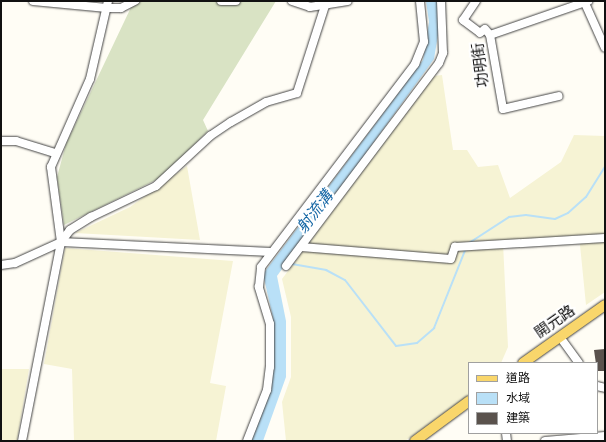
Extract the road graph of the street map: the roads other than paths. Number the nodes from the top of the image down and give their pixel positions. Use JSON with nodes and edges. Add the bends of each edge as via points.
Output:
{"nodes":[{"id":1,"x":33,"y":1,"type":"edge"},
{"id":2,"x":135,"y":1,"type":"edge"},
{"id":3,"x":221,"y":1,"type":"edge"},
{"id":4,"x":236,"y":1,"type":"edge"},
{"id":5,"x":292,"y":1,"type":"edge"},
{"id":6,"x":348,"y":1,"type":"edge"},
{"id":7,"x":420,"y":1,"type":"edge"},
{"id":8,"x":441,"y":1,"type":"edge"},
{"id":9,"x":476,"y":1,"type":"edge"},
{"id":10,"x":586,"y":1,"type":"edge"},
{"id":11,"x":107,"y":4,"type":"edge"},
{"id":12,"x":325,"y":6,"type":"junction"},
{"id":13,"x":490,"y":35,"type":"junction"},
{"id":14,"x":605,"y":48,"type":"edge"},
{"id":15,"x":559,"y":96,"type":"dead end"},
{"id":16,"x":1,"y":141,"type":"edge"},
{"id":17,"x":56,"y":153,"type":"junction"},
{"id":18,"x":605,"y":238,"type":"edge"},
{"id":19,"x":61,"y":242,"type":"junction"},
{"id":20,"x":298,"y":250,"type":"junction"},
{"id":21,"x":271,"y":252,"type":"junction"},
{"id":22,"x":1,"y":265,"type":"edge"},
{"id":23,"x":287,"y":266,"type":"dead end"},
{"id":24,"x":605,"y":305,"type":"edge"},
{"id":25,"x":560,"y":337,"type":"junction"},
{"id":26,"x":524,"y":362,"type":"edge"},
{"id":27,"x":578,"y":362,"type":"edge"},
{"id":28,"x":468,"y":403,"type":"edge"},
{"id":29,"x":605,"y":436,"type":"edge"},
{"id":30,"x":22,"y":441,"type":"edge"},
{"id":31,"x":247,"y":441,"type":"edge"},
{"id":32,"x":415,"y":441,"type":"edge"},
{"id":33,"x":545,"y":441,"type":"edge"}],
"edges":[{"from":1,"to":11,"type":"street"},
{"from":2,"to":11,"type":"street","via":[[121,8]]},
{"from":3,"to":4,"type":"street"},
{"from":5,"to":12,"type":"street","via":[[310,7]]},
{"from":6,"to":12,"type":"street"},
{"from":7,"to":21,"type":"street","via":[[424,42],[415,64]]},
{"from":8,"to":20,"type":"street","via":[[443,45],[439,63]]},
{"from":9,"to":13,"type":"street","via":[[463,20],[480,33],[485,29]]},
{"from":10,"to":13,"type":"street","name":"功明街"},
{"from":10,"to":14,"type":"street","name":"功明街"},
{"from":11,"to":17,"type":"street","via":[[90,79]]},
{"from":12,"to":19,"type":"street","via":[[297,93],[266,102],[231,122],[210,136],[156,186],[91,217],[70,230]]},
{"from":13,"to":15,"type":"street","name":"功明街","via":[[503,109]]},
{"from":16,"to":17,"type":"street","via":[[16,141]]},
{"from":17,"to":19,"type":"street","via":[[49,177]]},
{"from":18,"to":20,"type":"street","via":[[455,247],[451,258]]},
{"from":19,"to":21,"type":"street"},
{"from":19,"to":22,"type":"street","via":[[15,264]]},
{"from":19,"to":30,"type":"street"},
{"from":20,"to":23,"type":"street"},
{"from":21,"to":31,"type":"street","via":[[259,275],[270,324],[269,378]]},
{"from":24,"to":25,"type":"main road","name":"開元路"},
{"from":25,"to":26,"type":"main road","name":"開元路"},
{"from":25,"to":27,"type":"street"},
{"from":28,"to":32,"type":"main road"},
{"from":29,"to":33,"type":"street"}]}
